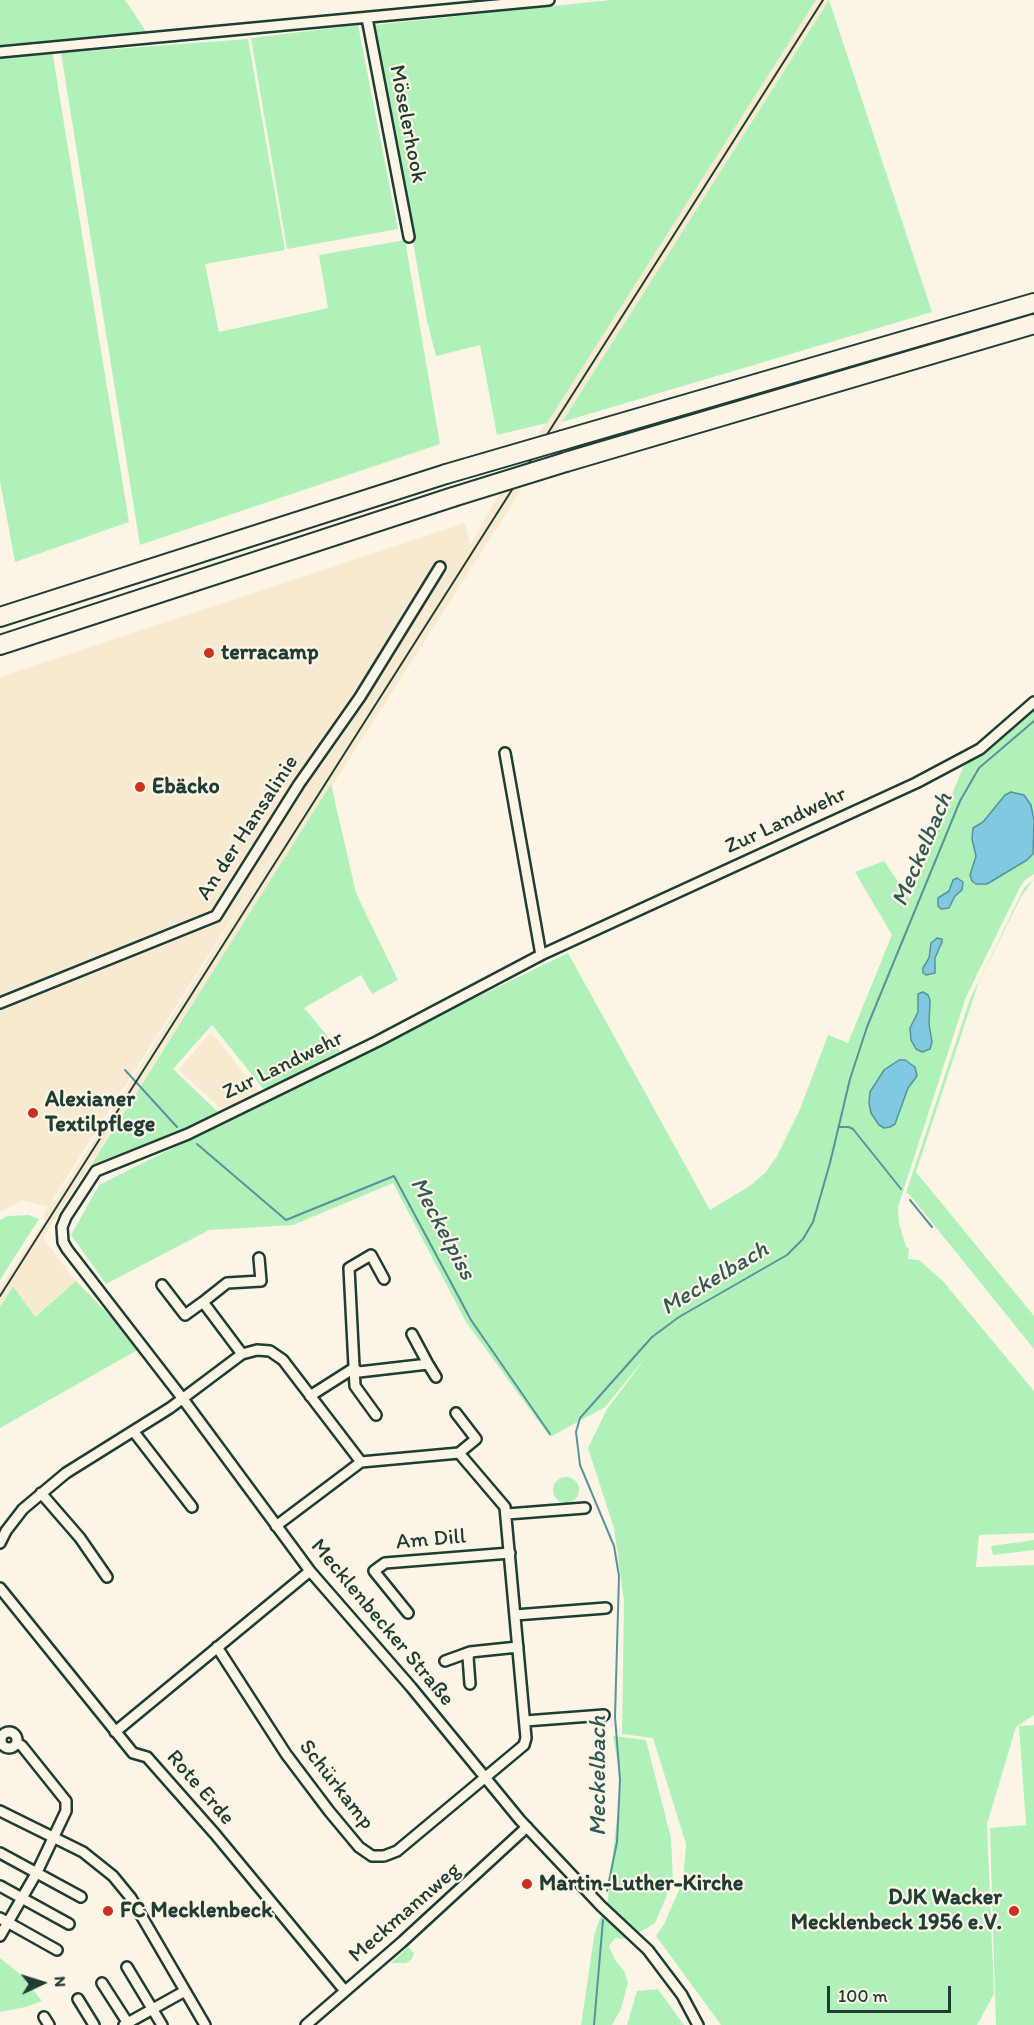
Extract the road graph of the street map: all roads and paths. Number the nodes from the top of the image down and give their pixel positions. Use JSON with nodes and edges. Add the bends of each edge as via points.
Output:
{"nodes":[{"id":1,"x":549,"y":0,"type":"edge"},
{"id":2,"x":367,"y":18,"type":"junction"},
{"id":3,"x":0,"y":52,"type":"edge"},
{"id":4,"x":409,"y":237,"type":"dead end"},
{"id":5,"x":1034,"y":303,"type":"edge"},
{"id":6,"x":1034,"y":324,"type":"edge"},
{"id":7,"x":440,"y":567,"type":"dead end"},
{"id":8,"x":0,"y":617,"type":"edge"},
{"id":9,"x":0,"y":645,"type":"edge"},
{"id":10,"x":1034,"y":702,"type":"edge"},
{"id":11,"x":506,"y":753,"type":"dead end"},
{"id":12,"x":541,"y":955,"type":"junction"},
{"id":13,"x":0,"y":1003,"type":"edge"},
{"id":14,"x":62,"y":1227,"type":"joint"},
{"id":15,"x":260,"y":1258,"type":"dead end"},
{"id":16,"x":384,"y":1279,"type":"dead end"},
{"id":17,"x":162,"y":1285,"type":"dead end"},
{"id":18,"x":203,"y":1302,"type":"junction"},
{"id":19,"x":412,"y":1334,"type":"dead end"},
{"id":20,"x":242,"y":1354,"type":"junction"},
{"id":21,"x":429,"y":1364,"type":"junction"},
{"id":22,"x":354,"y":1368,"type":"junction"},
{"id":23,"x":436,"y":1377,"type":"dead end"},
{"id":24,"x":310,"y":1396,"type":"junction"},
{"id":25,"x":183,"y":1399,"type":"junction"},
{"id":26,"x":456,"y":1413,"type":"dead end"},
{"id":27,"x":376,"y":1415,"type":"dead end"},
{"id":28,"x":134,"y":1432,"type":"junction"},
{"id":29,"x":459,"y":1453,"type":"junction"},
{"id":30,"x":361,"y":1462,"type":"junction"},
{"id":31,"x":41,"y":1493,"type":"junction"},
{"id":32,"x":192,"y":1507,"type":"dead end"},
{"id":33,"x":585,"y":1508,"type":"dead end"},
{"id":34,"x":507,"y":1514,"type":"junction"},
{"id":35,"x":276,"y":1526,"type":"junction"},
{"id":36,"x":0,"y":1543,"type":"edge"},
{"id":37,"x":510,"y":1553,"type":"junction"},
{"id":38,"x":310,"y":1571,"type":"junction"},
{"id":39,"x":107,"y":1577,"type":"dead end"},
{"id":40,"x":0,"y":1588,"type":"edge"},
{"id":41,"x":606,"y":1608,"type":"dead end"},
{"id":42,"x":408,"y":1613,"type":"dead end"},
{"id":43,"x":515,"y":1616,"type":"junction"},
{"id":44,"x":217,"y":1647,"type":"junction"},
{"id":45,"x":518,"y":1647,"type":"junction"},
{"id":46,"x":470,"y":1652,"type":"junction"},
{"id":47,"x":445,"y":1661,"type":"dead end"},
{"id":48,"x":470,"y":1684,"type":"dead end"},
{"id":49,"x":604,"y":1715,"type":"dead end"},
{"id":50,"x":525,"y":1721,"type":"junction"},
{"id":51,"x":115,"y":1732,"type":"junction"},
{"id":52,"x":17,"y":1743,"type":"dead end"},
{"id":53,"x":485,"y":1778,"type":"junction"},
{"id":54,"x":0,"y":1811,"type":"edge"},
{"id":55,"x":527,"y":1827,"type":"junction"},
{"id":56,"x":55,"y":1837,"type":"junction"},
{"id":57,"x":0,"y":1853,"type":"edge"},
{"id":58,"x":37,"y":1872,"type":"junction"},
{"id":59,"x":0,"y":1886,"type":"edge"},
{"id":60,"x":23,"y":1897,"type":"junction"},
{"id":61,"x":81,"y":1897,"type":"dead end"},
{"id":62,"x":5,"y":1920,"type":"edge"},
{"id":63,"x":69,"y":1924,"type":"dead end"},
{"id":64,"x":0,"y":1936,"type":"edge"},
{"id":65,"x":57,"y":1950,"type":"dead end"},
{"id":66,"x":127,"y":1966,"type":"dead end"},
{"id":67,"x":102,"y":1983,"type":"dead end"},
{"id":68,"x":185,"y":1991,"type":"junction"},
{"id":69,"x":345,"y":1991,"type":"junction"},
{"id":70,"x":78,"y":1999,"type":"dead end"},
{"id":71,"x":152,"y":2009,"type":"junction"},
{"id":72,"x":127,"y":2024,"type":"edge"},
{"id":73,"x":94,"y":2025,"type":"edge"},
{"id":74,"x":162,"y":2025,"type":"edge"},
{"id":75,"x":205,"y":2025,"type":"edge"},
{"id":76,"x":306,"y":2025,"type":"edge"},
{"id":77,"x":698,"y":2025,"type":"edge"}],
"edges":[{"from":1,"to":2,"type":"street"},
{"from":2,"to":3,"type":"street"},
{"from":2,"to":4,"type":"street","name":"Möselerhook"},
{"from":5,"to":8,"type":"highway","bridge":true,"via":[[446,474]]},
{"from":6,"to":9,"type":"highway","bridge":true,"via":[[453,497]]},
{"from":7,"to":13,"type":"street","name":"An der Hansalinie","via":[[216,916]]},
{"from":10,"to":12,"type":"street","name":"Zur Landwehr","via":[[980,749],[916,783]]},
{"from":11,"to":12,"type":"street"},
{"from":12,"to":14,"type":"street","name":"Zur Landwehr","via":[[217,1120],[96,1171]]},
{"from":14,"to":25,"type":"street","name":"Mecklenbecker Straße","via":[[67,1249]]},
{"from":15,"to":18,"type":"street","via":[[261,1281],[227,1283]]},
{"from":16,"to":22,"type":"street","via":[[371,1256],[349,1268]]},
{"from":17,"to":18,"type":"street","via":[[185,1315]]},
{"from":18,"to":20,"type":"street"},
{"from":19,"to":21,"type":"street"},
{"from":20,"to":24,"type":"street","via":[[270,1351],[283,1360]]},
{"from":20,"to":25,"type":"street"},
{"from":21,"to":22,"type":"street","via":[[359,1371]]},
{"from":21,"to":23,"type":"street"},
{"from":22,"to":24,"type":"street"},
{"from":22,"to":27,"type":"street","via":[[355,1386]]},
{"from":24,"to":30,"type":"street"},
{"from":25,"to":28,"type":"street"},
{"from":25,"to":35,"type":"street","name":"Mecklenbecker Straße"},
{"from":26,"to":29,"type":"street","via":[[476,1439]]},
{"from":28,"to":31,"type":"street","via":[[66,1473]]},
{"from":28,"to":32,"type":"street"},
{"from":29,"to":30,"type":"street"},
{"from":29,"to":34,"type":"street","via":[[506,1507]]},
{"from":30,"to":35,"type":"street"},
{"from":31,"to":36,"type":"street","via":[[23,1509]]},
{"from":31,"to":39,"type":"street"},
{"from":33,"to":34,"type":"street"},
{"from":34,"to":37,"type":"street"},
{"from":35,"to":38,"type":"street","name":"Mecklenbecker Straße"},
{"from":37,"to":42,"type":"street","name":"Am Dill","via":[[385,1563],[375,1571]]},
{"from":37,"to":43,"type":"street"},
{"from":38,"to":44,"type":"street"},
{"from":38,"to":53,"type":"street","name":"Mecklenbecker Straße"},
{"from":40,"to":51,"type":"street","name":"Rote Erde"},
{"from":41,"to":43,"type":"street"},
{"from":43,"to":45,"type":"street"},
{"from":44,"to":51,"type":"street"},
{"from":44,"to":53,"type":"street","name":"Schürkamp","via":[[286,1754],[329,1811],[372,1856],[397,1851]]},
{"from":45,"to":46,"type":"street"},
{"from":45,"to":50,"type":"street"},
{"from":46,"to":47,"type":"street"},
{"from":46,"to":48,"type":"street"},
{"from":49,"to":50,"type":"street"},
{"from":50,"to":53,"type":"street","via":[[524,1745]]},
{"from":51,"to":69,"type":"street","name":"Rote Erde","via":[[134,1753],[147,1756]]},
{"from":52,"to":56,"type":"street","via":[[66,1801]]},
{"from":53,"to":55,"type":"street","name":"Mecklenbecker Straße"},
{"from":54,"to":56,"type":"street"},
{"from":55,"to":69,"type":"street","name":"Meckmannweg"},
{"from":55,"to":77,"type":"street","name":"Mecklenbecker Straße","via":[[648,1950],[682,1995]]},
{"from":56,"to":58,"type":"street"},
{"from":56,"to":68,"type":"street","via":[[92,1858],[113,1876],[131,1898]]},
{"from":57,"to":58,"type":"street"},
{"from":58,"to":60,"type":"street"},
{"from":58,"to":61,"type":"street"},
{"from":59,"to":60,"type":"street"},
{"from":60,"to":62,"type":"street"},
{"from":60,"to":63,"type":"street"},
{"from":62,"to":64,"type":"street"},
{"from":62,"to":65,"type":"street"},
{"from":66,"to":71,"type":"street"},
{"from":67,"to":72,"type":"street"},
{"from":68,"to":71,"type":"street"},
{"from":68,"to":75,"type":"street"},
{"from":69,"to":76,"type":"street","name":"Meckmannweg"},
{"from":70,"to":73,"type":"street"},
{"from":71,"to":72,"type":"street"},
{"from":71,"to":74,"type":"street"}]}
